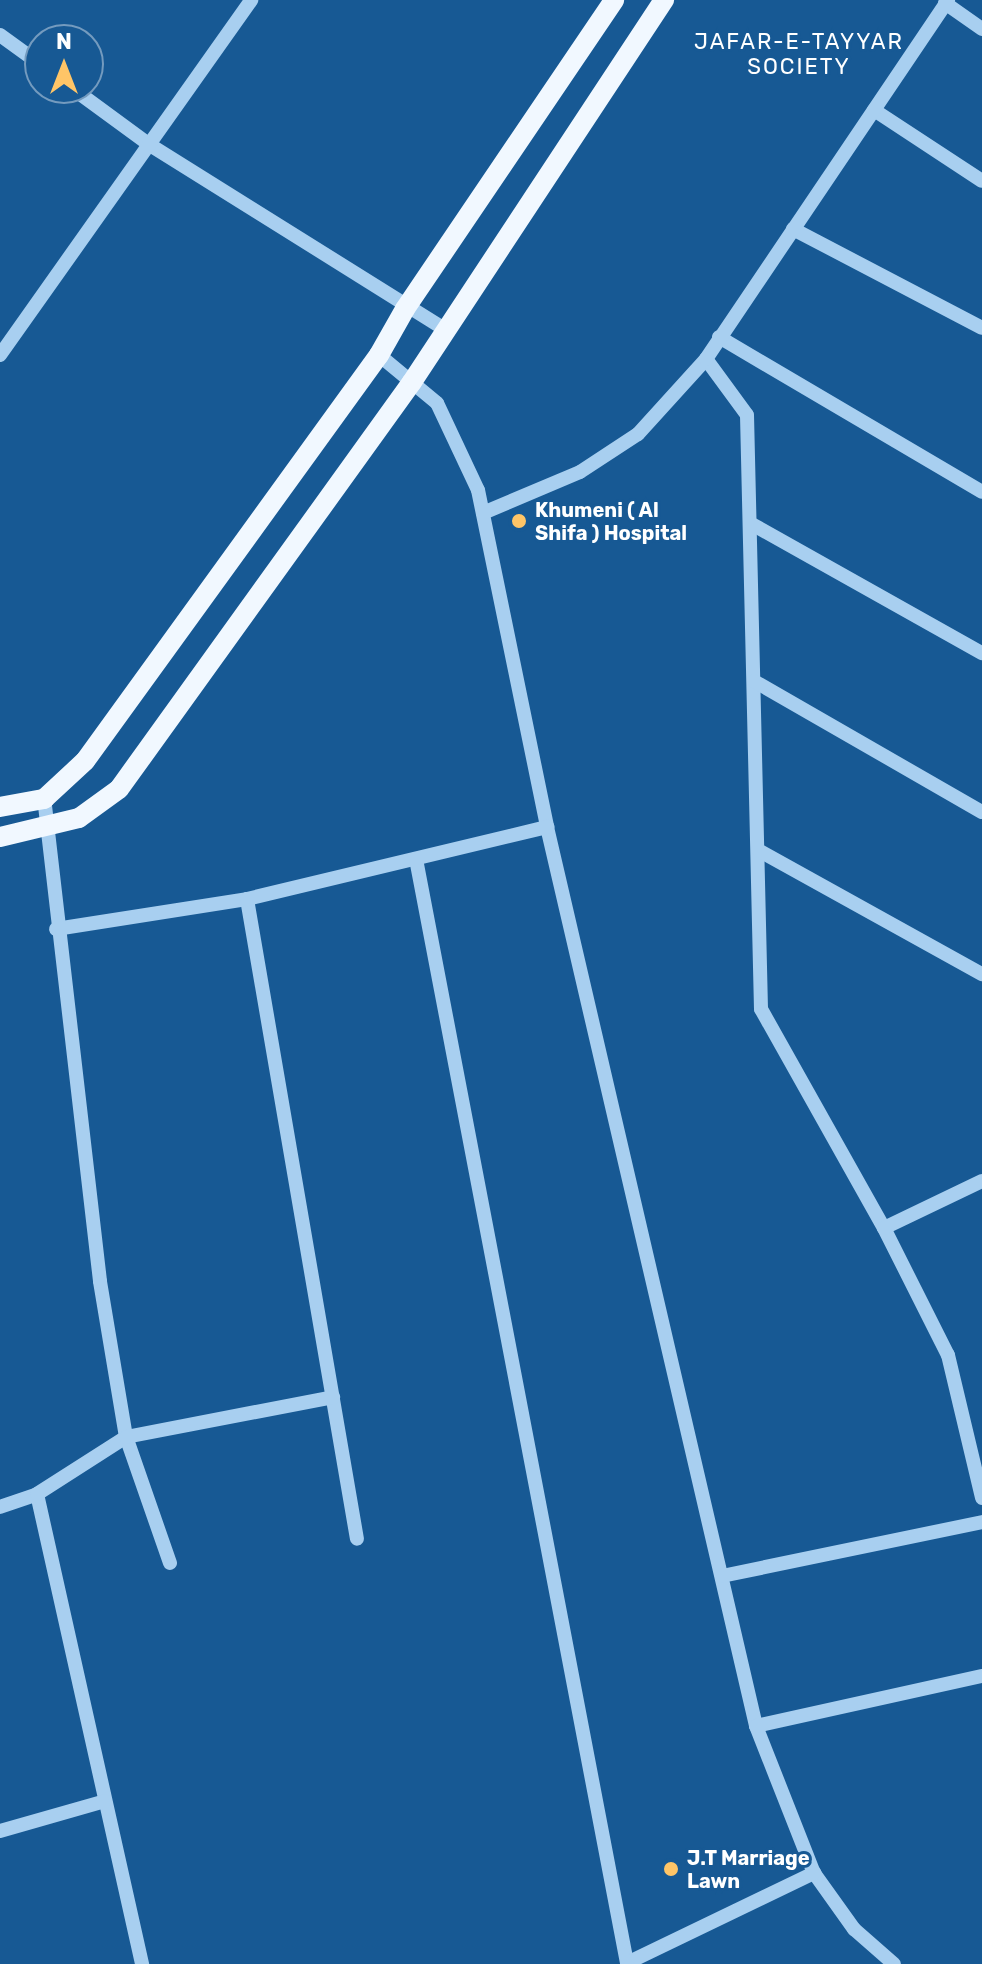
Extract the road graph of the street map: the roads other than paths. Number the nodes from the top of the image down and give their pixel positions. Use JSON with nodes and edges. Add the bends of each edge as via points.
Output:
{"nodes":[{"id":1,"x":251,"y":0,"type":"edge"},
{"id":2,"x":614,"y":0,"type":"edge"},
{"id":3,"x":664,"y":0,"type":"edge"},
{"id":4,"x":947,"y":2,"type":"edge"},
{"id":5,"x":982,"y":29,"type":"edge"},
{"id":6,"x":0,"y":35,"type":"edge"},
{"id":7,"x":24,"y":52,"type":"edge"},
{"id":8,"x":94,"y":104,"type":"edge"},
{"id":9,"x":874,"y":110,"type":"junction"},
{"id":10,"x":150,"y":145,"type":"junction"},
{"id":11,"x":982,"y":181,"type":"edge"},
{"id":12,"x":793,"y":229,"type":"junction"},
{"id":13,"x":405,"y":309,"type":"junction"},
{"id":14,"x":982,"y":328,"type":"edge"},
{"id":15,"x":446,"y":330,"type":"junction"},
{"id":16,"x":719,"y":337,"type":"junction"},
{"id":17,"x":0,"y":355,"type":"edge"},
{"id":18,"x":379,"y":355,"type":"junction"},
{"id":19,"x":706,"y":359,"type":"junction"},
{"id":20,"x":412,"y":382,"type":"junction"},
{"id":21,"x":982,"y":492,"type":"edge"},
{"id":22,"x":483,"y":513,"type":"junction"},
{"id":23,"x":750,"y":523,"type":"junction"},
{"id":24,"x":982,"y":653,"type":"edge"},
{"id":25,"x":754,"y":681,"type":"junction"},
{"id":26,"x":44,"y":799,"type":"junction"},
{"id":27,"x":0,"y":807,"type":"edge"},
{"id":28,"x":982,"y":812,"type":"edge"},
{"id":29,"x":547,"y":827,"type":"junction"},
{"id":30,"x":47,"y":829,"type":"junction"},
{"id":31,"x":0,"y":837,"type":"edge"},
{"id":32,"x":758,"y":850,"type":"junction"},
{"id":33,"x":416,"y":859,"type":"junction"},
{"id":34,"x":247,"y":899,"type":"junction"},
{"id":35,"x":56,"y":929,"type":"junction"},
{"id":36,"x":982,"y":974,"type":"edge"},
{"id":37,"x":982,"y":1181,"type":"edge"},
{"id":38,"x":884,"y":1228,"type":"junction"},
{"id":39,"x":333,"y":1397,"type":"junction"},
{"id":40,"x":126,"y":1437,"type":"junction"},
{"id":41,"x":37,"y":1494,"type":"junction"},
{"id":42,"x":982,"y":1498,"type":"edge"},
{"id":43,"x":0,"y":1507,"type":"edge"},
{"id":44,"x":982,"y":1522,"type":"edge"},
{"id":45,"x":357,"y":1539,"type":"dead end"},
{"id":46,"x":170,"y":1563,"type":"dead end"},
{"id":47,"x":722,"y":1576,"type":"junction"},
{"id":48,"x":982,"y":1676,"type":"edge"},
{"id":49,"x":756,"y":1726,"type":"junction"},
{"id":50,"x":105,"y":1801,"type":"junction"},
{"id":51,"x":0,"y":1831,"type":"edge"},
{"id":52,"x":814,"y":1873,"type":"junction"},
{"id":53,"x":142,"y":1964,"type":"edge"},
{"id":54,"x":894,"y":1964,"type":"edge"}],
"edges":[{"from":1,"to":10,"type":"street"},
{"from":2,"to":13,"type":"main road"},
{"from":3,"to":15,"type":"main road"},
{"from":4,"to":5,"type":"street"},
{"from":4,"to":9,"type":"street"},
{"from":6,"to":7,"type":"street"},
{"from":8,"to":10,"type":"street"},
{"from":9,"to":11,"type":"street"},
{"from":9,"to":12,"type":"street"},
{"from":10,"to":13,"type":"street"},
{"from":10,"to":17,"type":"street"},
{"from":12,"to":14,"type":"street"},
{"from":12,"to":16,"type":"street"},
{"from":13,"to":15,"type":"street"},
{"from":13,"to":18,"type":"main road"},
{"from":15,"to":20,"type":"main road"},
{"from":16,"to":19,"type":"street"},
{"from":16,"to":21,"type":"street"},
{"from":18,"to":20,"type":"street"},
{"from":18,"to":26,"type":"main road","via":[[85,761]]},
{"from":19,"to":22,"type":"street","via":[[638,434],[580,472]]},
{"from":19,"to":23,"type":"street","via":[[747,415]]},
{"from":20,"to":22,"type":"street","via":[[437,403],[478,490]]},
{"from":20,"to":30,"type":"main road","via":[[119,789],[79,818]]},
{"from":22,"to":29,"type":"street"},
{"from":23,"to":24,"type":"street"},
{"from":23,"to":25,"type":"street"},
{"from":25,"to":28,"type":"street"},
{"from":25,"to":32,"type":"street"},
{"from":26,"to":27,"type":"main road"},
{"from":26,"to":30,"type":"street"},
{"from":29,"to":33,"type":"street"},
{"from":29,"to":47,"type":"street"},
{"from":30,"to":31,"type":"main road"},
{"from":30,"to":35,"type":"street"},
{"from":32,"to":36,"type":"street"},
{"from":32,"to":38,"type":"street","via":[[761,1009]]},
{"from":33,"to":34,"type":"street"},
{"from":33,"to":52,"type":"street","via":[[627,1963]]},
{"from":34,"to":35,"type":"street"},
{"from":34,"to":39,"type":"street"},
{"from":35,"to":40,"type":"street","via":[[100,1281]]},
{"from":37,"to":38,"type":"street"},
{"from":38,"to":42,"type":"street","via":[[948,1355]]},
{"from":39,"to":40,"type":"street"},
{"from":39,"to":45,"type":"street"},
{"from":40,"to":41,"type":"street"},
{"from":40,"to":46,"type":"street"},
{"from":41,"to":43,"type":"street"},
{"from":41,"to":50,"type":"street"},
{"from":44,"to":47,"type":"street"},
{"from":47,"to":49,"type":"street"},
{"from":48,"to":49,"type":"street"},
{"from":49,"to":52,"type":"street"},
{"from":50,"to":51,"type":"street"},
{"from":50,"to":53,"type":"street"},
{"from":52,"to":54,"type":"street","via":[[854,1929]]}]}
